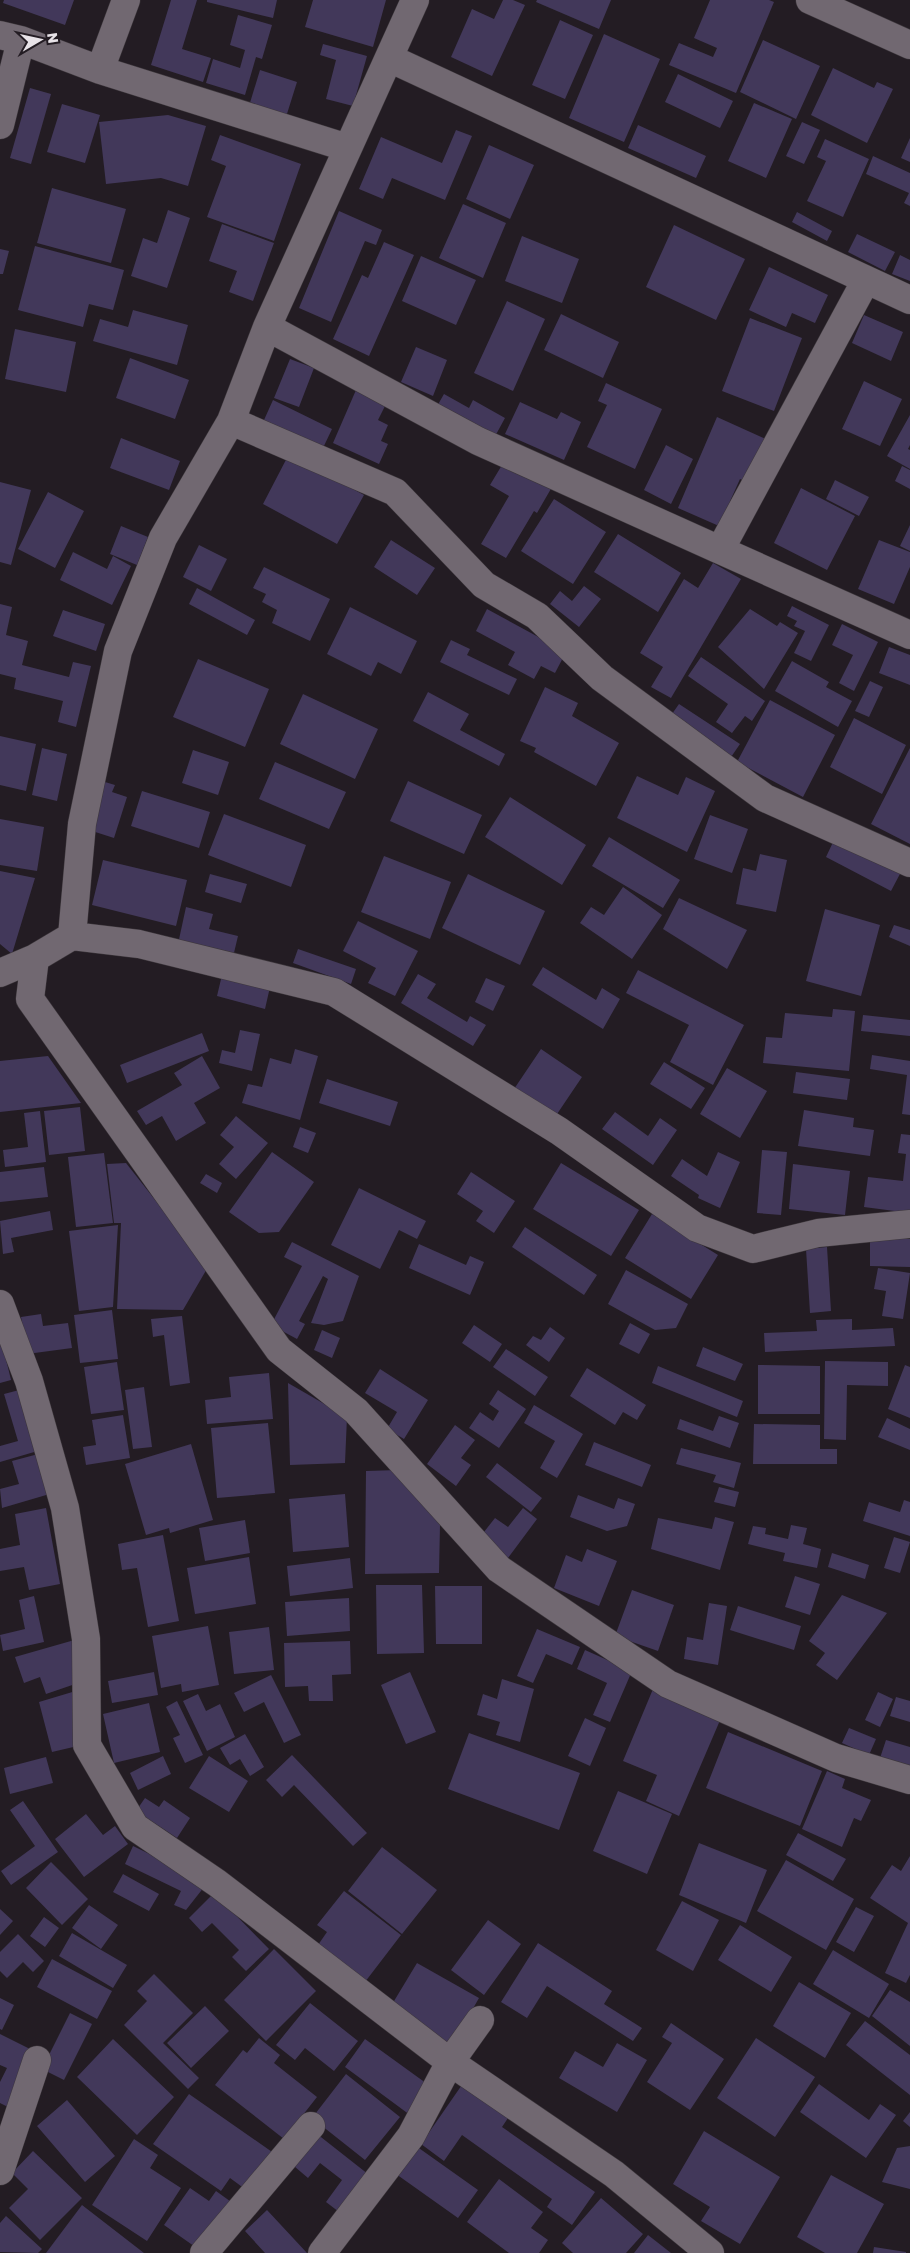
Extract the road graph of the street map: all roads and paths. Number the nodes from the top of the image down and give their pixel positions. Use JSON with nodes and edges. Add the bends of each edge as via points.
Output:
{"nodes":[{"id":1,"x":126,"y":0,"type":"edge"},
{"id":2,"x":415,"y":0,"type":"edge"},
{"id":3,"x":810,"y":0,"type":"edge"},
{"id":4,"x":11,"y":37,"type":"edge"},
{"id":5,"x":910,"y":45,"type":"edge"},
{"id":6,"x":389,"y":58,"type":"junction"},
{"id":7,"x":100,"y":70,"type":"junction"},
{"id":8,"x":0,"y":125,"type":"edge"},
{"id":9,"x":348,"y":148,"type":"junction"},
{"id":10,"x":866,"y":280,"type":"junction"},
{"id":11,"x":910,"y":300,"type":"edge"},
{"id":12,"x":267,"y":327,"type":"junction"},
{"id":13,"x":231,"y":421,"type":"junction"},
{"id":14,"x":720,"y":550,"type":"junction"},
{"id":15,"x":910,"y":635,"type":"edge"},
{"id":16,"x":910,"y":863,"type":"edge"},
{"id":17,"x":72,"y":936,"type":"junction"},
{"id":18,"x":35,"y":958,"type":"junction"},
{"id":19,"x":0,"y":972,"type":"edge"},
{"id":20,"x":910,"y":1224,"type":"edge"},
{"id":21,"x":0,"y":1304,"type":"edge"},
{"id":22,"x":910,"y":1780,"type":"edge"},
{"id":23,"x":480,"y":2020,"type":"dead end"},
{"id":24,"x":37,"y":2060,"type":"dead end"},
{"id":25,"x":450,"y":2062,"type":"junction"},
{"id":26,"x":311,"y":2126,"type":"dead end"},
{"id":27,"x":0,"y":2171,"type":"edge"},
{"id":28,"x":204,"y":2253,"type":"edge"},
{"id":29,"x":322,"y":2253,"type":"edge"},
{"id":30,"x":710,"y":2253,"type":"edge"}],
"edges":[{"from":1,"to":7,"type":"street"},
{"from":2,"to":6,"type":"street"},
{"from":3,"to":5,"type":"street"},
{"from":4,"to":7,"type":"street"},
{"from":4,"to":8,"type":"street"},
{"from":6,"to":9,"type":"street"},
{"from":6,"to":10,"type":"street"},
{"from":7,"to":9,"type":"street"},
{"from":9,"to":12,"type":"street"},
{"from":10,"to":11,"type":"street"},
{"from":10,"to":14,"type":"street"},
{"from":12,"to":13,"type":"street"},
{"from":12,"to":14,"type":"street","via":[[478,442]]},
{"from":13,"to":16,"type":"street","via":[[395,492],[484,585],[537,616],[602,678],[765,798]]},
{"from":13,"to":17,"type":"street","via":[[163,538],[118,652],[82,824]]},
{"from":14,"to":15,"type":"street"},
{"from":17,"to":18,"type":"street"},
{"from":17,"to":20,"type":"street","via":[[139,944],[334,992],[559,1131],[697,1228],[753,1249],[818,1233]]},
{"from":18,"to":19,"type":"street"},
{"from":18,"to":22,"type":"street","via":[[30,999],[279,1350],[356,1411],[499,1569],[668,1684],[836,1758]]},
{"from":21,"to":25,"type":"street","via":[[29,1381],[65,1508],[86,1639],[87,1745],[135,1827],[216,1883]]},
{"from":23,"to":25,"type":"street"},
{"from":24,"to":27,"type":"street"},
{"from":25,"to":29,"type":"street","via":[[411,2136]]},
{"from":25,"to":30,"type":"street","via":[[614,2174]]},
{"from":26,"to":28,"type":"street"}]}
